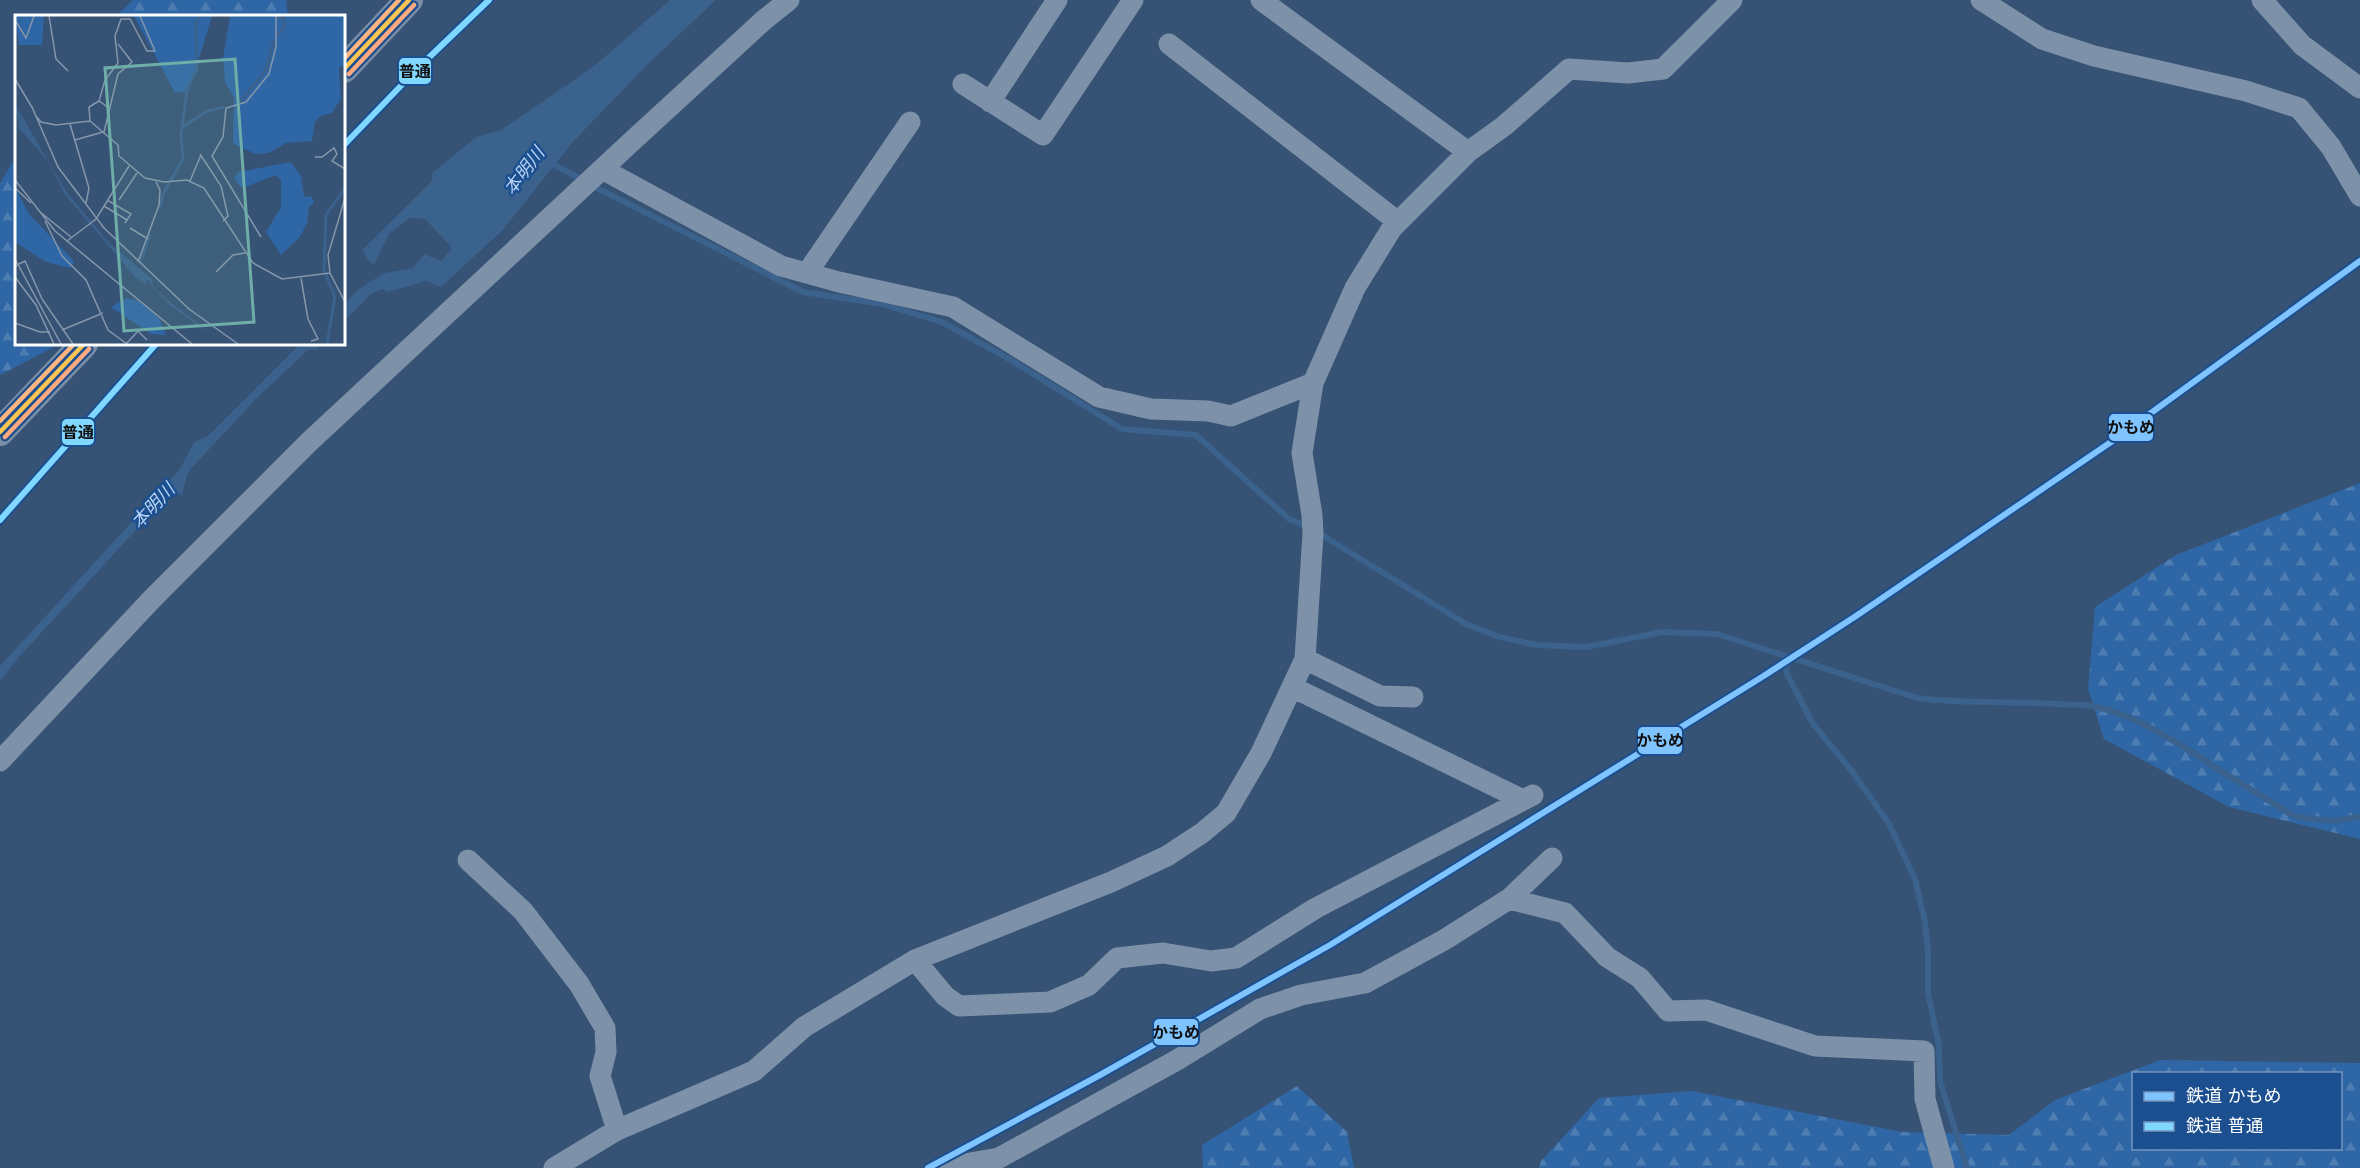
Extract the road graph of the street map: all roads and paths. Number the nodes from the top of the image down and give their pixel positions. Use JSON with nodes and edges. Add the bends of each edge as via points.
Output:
{"nodes":[{"id":1,"x":409,"y":0,"type":"edge"},
{"id":2,"x":789,"y":0,"type":"edge"},
{"id":3,"x":1057,"y":0,"type":"edge"},
{"id":4,"x":1133,"y":0,"type":"edge"},
{"id":5,"x":1261,"y":0,"type":"edge"},
{"id":6,"x":1732,"y":0,"type":"edge"},
{"id":7,"x":2262,"y":0,"type":"edge"},
{"id":8,"x":1998,"y":3,"type":"edge"},
{"id":9,"x":1169,"y":44,"type":"dead end"},
{"id":10,"x":345,"y":68,"type":"edge"},
{"id":11,"x":963,"y":84,"type":"dead end"},
{"id":12,"x":2360,"y":88,"type":"edge"},
{"id":13,"x":990,"y":102,"type":"junction"},
{"id":14,"x":910,"y":122,"type":"dead end"},
{"id":15,"x":1468,"y":152,"type":"junction"},
{"id":16,"x":600,"y":171,"type":"junction"},
{"id":17,"x":2360,"y":196,"type":"edge"},
{"id":18,"x":1398,"y":222,"type":"junction"},
{"id":19,"x":807,"y":273,"type":"junction"},
{"id":20,"x":83,"y":345,"type":"edge"},
{"id":21,"x":1313,"y":383,"type":"junction"},
{"id":22,"x":0,"y":432,"type":"edge"},
{"id":23,"x":1305,"y":659,"type":"junction"},
{"id":24,"x":1292,"y":687,"type":"junction"},
{"id":25,"x":1413,"y":697,"type":"dead end"},
{"id":26,"x":0,"y":761,"type":"edge"},
{"id":27,"x":1552,"y":858,"type":"dead end"},
{"id":28,"x":468,"y":860,"type":"dead end"},
{"id":29,"x":1509,"y":899,"type":"junction"},
{"id":30,"x":915,"y":960,"type":"junction"},
{"id":31,"x":617,"y":1130,"type":"junction"},
{"id":32,"x":554,"y":1168,"type":"edge"},
{"id":33,"x":941,"y":1168,"type":"edge"},
{"id":34,"x":1944,"y":1168,"type":"edge"}],
"edges":[{"from":1,"to":10,"type":"street"},
{"from":2,"to":16,"type":"street"},
{"from":3,"to":13,"type":"street"},
{"from":4,"to":13,"type":"street","via":[[1043,135]]},
{"from":5,"to":15,"type":"street"},
{"from":6,"to":15,"type":"street","via":[[1663,69],[1629,73],[1569,69]]},
{"from":7,"to":12,"type":"street","via":[[2302,45]]},
{"from":8,"to":17,"type":"street","via":[[2042,39],[2073,50],[2247,91],[2299,108],[2331,147]]},
{"from":9,"to":18,"type":"street"},
{"from":11,"to":13,"type":"street"},
{"from":14,"to":19,"type":"street"},
{"from":15,"to":18,"type":"street"},
{"from":16,"to":19,"type":"street","via":[[781,266]]},
{"from":16,"to":26,"type":"street","via":[[308,443]]},
{"from":18,"to":21,"type":"street","via":[[1354,288]]},
{"from":19,"to":21,"type":"street","via":[[953,307],[1099,397],[1151,410],[1208,411],[1231,416]]},
{"from":20,"to":22,"type":"street"},
{"from":21,"to":23,"type":"street","via":[[1302,453],[1313,524]]},
{"from":23,"to":24,"type":"street"},
{"from":23,"to":25,"type":"street","via":[[1380,696]]},
{"from":24,"to":30,"type":"street","via":[[1261,753],[1226,813],[1202,833],[1167,856],[1112,882]]},
{"from":24,"to":30,"type":"street","via":[[1528,797],[1316,908],[1236,958],[1212,961],[1163,953],[1117,958],[1089,986],[1050,1002],[959,1005],[945,996]]},
{"from":27,"to":29,"type":"street"},
{"from":28,"to":31,"type":"street","via":[[523,911],[579,984],[605,1029],[606,1052],[600,1076]]},
{"from":29,"to":33,"type":"street","via":[[1365,983],[1301,995],[1260,1008],[1177,1060],[999,1158]]},
{"from":29,"to":34,"type":"street","via":[[1565,913],[1607,957],[1640,978],[1668,1011],[1706,1010],[1815,1047],[1924,1051],[1925,1099]]},
{"from":30,"to":31,"type":"street","via":[[804,1027],[754,1071]]},
{"from":31,"to":32,"type":"street"}]}
